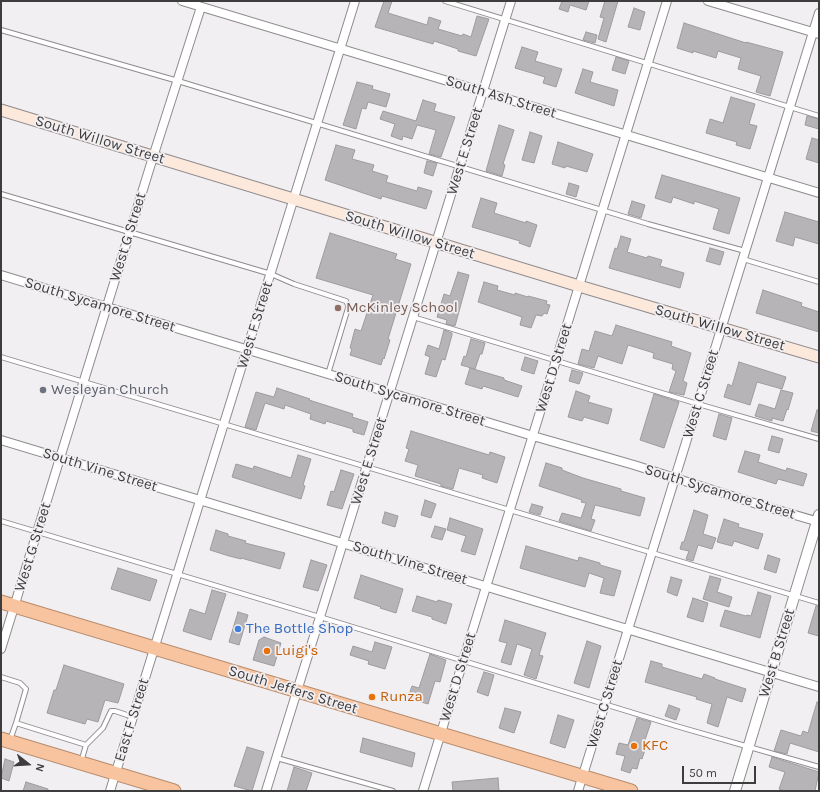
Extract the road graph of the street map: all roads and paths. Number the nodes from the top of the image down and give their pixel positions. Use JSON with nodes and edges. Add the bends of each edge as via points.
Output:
{"nodes":[{"id":1,"x":182,"y":1,"type":"edge"},
{"id":2,"x":355,"y":1,"type":"edge"},
{"id":3,"x":446,"y":1,"type":"edge"},
{"id":4,"x":511,"y":1,"type":"edge"},
{"id":5,"x":667,"y":1,"type":"edge"},
{"id":6,"x":708,"y":1,"type":"edge"},
{"id":7,"x":200,"y":7,"type":"junction"},
{"id":8,"x":819,"y":13,"type":"edge"},
{"id":9,"x":506,"y":19,"type":"junction"},
{"id":10,"x":1,"y":30,"type":"edge"},
{"id":11,"x":816,"y":33,"type":"edge"},
{"id":12,"x":340,"y":49,"type":"junction"},
{"id":13,"x":648,"y":63,"type":"junction"},
{"id":14,"x":178,"y":80,"type":"junction"},
{"id":15,"x":483,"y":91,"type":"junction"},
{"id":16,"x":790,"y":107,"type":"junction"},
{"id":17,"x":1,"y":110,"type":"edge"},
{"id":18,"x":819,"y":116,"type":"edge"},
{"id":19,"x":317,"y":124,"type":"junction"},
{"id":20,"x":626,"y":134,"type":"junction"},
{"id":21,"x":153,"y":157,"type":"junction"},
{"id":22,"x":460,"y":167,"type":"junction"},
{"id":23,"x":768,"y":177,"type":"junction"},
{"id":24,"x":819,"y":193,"type":"edge"},
{"id":25,"x":1,"y":194,"type":"edge"},
{"id":26,"x":294,"y":199,"type":"junction"},
{"id":27,"x":602,"y":211,"type":"junction"},
{"id":28,"x":130,"y":232,"type":"junction"},
{"id":29,"x":436,"y":243,"type":"junction"},
{"id":30,"x":745,"y":251,"type":"junction"},
{"id":31,"x":743,"y":259,"type":"junction"},
{"id":32,"x":271,"y":274,"type":"junction"},
{"id":33,"x":1,"y":275,"type":"edge"},
{"id":34,"x":819,"y":282,"type":"edge"},
{"id":35,"x":579,"y":286,"type":"junction"},
{"id":36,"x":107,"y":307,"type":"junction"},
{"id":37,"x":413,"y":317,"type":"junction"},
{"id":38,"x":721,"y":328,"type":"junction"},
{"id":39,"x":248,"y":349,"type":"junction"},
{"id":40,"x":1,"y":357,"type":"edge"},
{"id":41,"x":819,"y":357,"type":"edge"},
{"id":42,"x":556,"y":361,"type":"junction"},
{"id":43,"x":328,"y":374,"type":"junction"},
{"id":44,"x":84,"y":382,"type":"junction"},
{"id":45,"x":390,"y":393,"type":"junction"},
{"id":46,"x":698,"y":404,"type":"junction"},
{"id":47,"x":224,"y":424,"type":"junction"},
{"id":48,"x":532,"y":436,"type":"junction"},
{"id":49,"x":819,"y":439,"type":"edge"},
{"id":50,"x":1,"y":440,"type":"edge"},
{"id":51,"x":60,"y":458,"type":"junction"},
{"id":52,"x":367,"y":467,"type":"junction"},
{"id":53,"x":675,"y":478,"type":"junction"},
{"id":54,"x":201,"y":500,"type":"junction"},
{"id":55,"x":510,"y":510,"type":"junction"},
{"id":56,"x":818,"y":519,"type":"edge"},
{"id":57,"x":1,"y":521,"type":"edge"},
{"id":58,"x":37,"y":532,"type":"junction"},
{"id":59,"x":344,"y":543,"type":"junction"},
{"id":60,"x":652,"y":552,"type":"junction"},
{"id":61,"x":178,"y":574,"type":"junction"},
{"id":62,"x":486,"y":586,"type":"junction"},
{"id":63,"x":794,"y":596,"type":"junction"},
{"id":64,"x":1,"y":602,"type":"edge"},
{"id":65,"x":819,"y":603,"type":"edge"},
{"id":66,"x":14,"y":606,"type":"junction"},
{"id":67,"x":320,"y":617,"type":"junction"},
{"id":68,"x":628,"y":628,"type":"junction"},
{"id":69,"x":154,"y":648,"type":"junction"},
{"id":70,"x":1,"y":649,"type":"edge"},
{"id":71,"x":463,"y":660,"type":"junction"},
{"id":72,"x":771,"y":672,"type":"junction"},
{"id":73,"x":1,"y":677,"type":"edge"},
{"id":74,"x":819,"y":687,"type":"edge"},
{"id":75,"x":297,"y":691,"type":"junction"},
{"id":76,"x":605,"y":703,"type":"junction"},
{"id":77,"x":133,"y":717,"type":"junction"},
{"id":78,"x":16,"y":723,"type":"junction"},
{"id":79,"x":440,"y":734,"type":"junction"},
{"id":80,"x":5,"y":740,"type":"edge"},
{"id":81,"x":86,"y":745,"type":"junction"},
{"id":82,"x":748,"y":746,"type":"junction"},
{"id":83,"x":277,"y":758,"type":"junction"},
{"id":84,"x":80,"y":763,"type":"junction"},
{"id":85,"x":819,"y":767,"type":"edge"},
{"id":86,"x":116,"y":774,"type":"junction"},
{"id":87,"x":582,"y":776,"type":"junction"},
{"id":88,"x":110,"y":791,"type":"edge"},
{"id":89,"x":174,"y":791,"type":"edge"},
{"id":90,"x":266,"y":791,"type":"edge"},
{"id":91,"x":393,"y":791,"type":"edge"},
{"id":92,"x":423,"y":791,"type":"edge"},
{"id":93,"x":578,"y":791,"type":"edge"},
{"id":94,"x":631,"y":791,"type":"edge"},
{"id":95,"x":735,"y":791,"type":"edge"}],
"edges":[{"from":1,"to":7,"type":"street","name":"South Ash Street"},
{"from":2,"to":12,"type":"street","name":"West F Street"},
{"from":3,"to":9,"type":"lane"},
{"from":4,"to":9,"type":"street","name":"West E Street"},
{"from":5,"to":13,"type":"street","name":"West D Street"},
{"from":6,"to":11,"type":"street"},
{"from":7,"to":12,"type":"street","name":"South Ash Street"},
{"from":7,"to":14,"type":"street","name":"West G Street"},
{"from":8,"to":11,"type":"street","name":"West C Street"},
{"from":9,"to":13,"type":"lane"},
{"from":9,"to":15,"type":"street","name":"West E Street"},
{"from":10,"to":14,"type":"lane"},
{"from":11,"to":16,"type":"street","name":"West C Street"},
{"from":12,"to":15,"type":"street","name":"South Ash Street"},
{"from":12,"to":19,"type":"street","name":"West F Street"},
{"from":13,"to":16,"type":"lane"},
{"from":13,"to":20,"type":"street","name":"West D Street"},
{"from":14,"to":19,"type":"lane"},
{"from":14,"to":21,"type":"street","name":"West G Street"},
{"from":15,"to":20,"type":"street","name":"South Ash Street"},
{"from":15,"to":22,"type":"street","name":"West E Street"},
{"from":16,"to":18,"type":"lane"},
{"from":16,"to":23,"type":"street","name":"West C Street"},
{"from":17,"to":21,"type":"main road","name":"South Willow Street"},
{"from":19,"to":22,"type":"lane"},
{"from":19,"to":26,"type":"street","name":"West F Street"},
{"from":20,"to":23,"type":"street","name":"South Ash Street"},
{"from":20,"to":27,"type":"street","name":"West D Street"},
{"from":21,"to":26,"type":"main road","name":"South Willow Street"},
{"from":21,"to":28,"type":"street","name":"West G Street"},
{"from":22,"to":27,"type":"lane"},
{"from":22,"to":29,"type":"street","name":"West E Street"},
{"from":23,"to":24,"type":"street","name":"South Ash Street"},
{"from":23,"to":30,"type":"street","name":"West C Street"},
{"from":25,"to":28,"type":"lane"},
{"from":26,"to":29,"type":"main road","name":"South Willow Street"},
{"from":26,"to":32,"type":"street","name":"West F Street"},
{"from":27,"to":30,"type":"lane"},
{"from":27,"to":35,"type":"street","name":"West D Street"},
{"from":28,"to":32,"type":"lane"},
{"from":28,"to":36,"type":"street","name":"West G Street"},
{"from":29,"to":35,"type":"main road","name":"South Willow Street"},
{"from":29,"to":37,"type":"street","name":"West E Street"},
{"from":30,"to":31,"type":"street","name":"West C Street"},
{"from":31,"to":34,"type":"lane"},
{"from":31,"to":38,"type":"street","name":"West C Street"},
{"from":32,"to":39,"type":"street","name":"West F Street"},
{"from":32,"to":43,"type":"lane","via":[[347,302],[348,308]]},
{"from":33,"to":36,"type":"street","name":"South Sycamore Street"},
{"from":35,"to":38,"type":"main road","name":"South Willow Street"},
{"from":35,"to":42,"type":"street","name":"West D Street"},
{"from":36,"to":39,"type":"street","name":"South Sycamore Street"},
{"from":36,"to":44,"type":"street","name":"West G Street"},
{"from":37,"to":42,"type":"lane"},
{"from":37,"to":45,"type":"street","name":"West E Street"},
{"from":38,"to":41,"type":"main road","name":"South Willow Street"},
{"from":38,"to":46,"type":"street","name":"West C Street"},
{"from":39,"to":43,"type":"street","name":"South Sycamore Street"},
{"from":39,"to":47,"type":"street","name":"West F Street"},
{"from":40,"to":44,"type":"lane"},
{"from":42,"to":46,"type":"lane"},
{"from":42,"to":48,"type":"street","name":"West D Street"},
{"from":43,"to":45,"type":"street","name":"South Sycamore Street"},
{"from":44,"to":47,"type":"lane"},
{"from":44,"to":51,"type":"street","name":"West G Street"},
{"from":45,"to":48,"type":"street","name":"South Sycamore Street"},
{"from":45,"to":52,"type":"street","name":"West E Street"},
{"from":46,"to":49,"type":"lane"},
{"from":46,"to":53,"type":"street","name":"West C Street"},
{"from":47,"to":52,"type":"lane"},
{"from":47,"to":54,"type":"street","name":"West F Street"},
{"from":48,"to":53,"type":"street","name":"South Sycamore Street"},
{"from":48,"to":55,"type":"street","name":"West D Street"},
{"from":50,"to":51,"type":"street","name":"South Vine Street"},
{"from":51,"to":54,"type":"street","name":"South Vine Street"},
{"from":51,"to":58,"type":"street","name":"West G Street"},
{"from":52,"to":55,"type":"lane"},
{"from":52,"to":59,"type":"street","name":"West E Street"},
{"from":53,"to":56,"type":"street","name":"South Sycamore Street"},
{"from":53,"to":60,"type":"street","name":"West C Street"},
{"from":54,"to":59,"type":"street","name":"South Vine Street"},
{"from":54,"to":61,"type":"street","name":"West F Street"},
{"from":55,"to":60,"type":"lane"},
{"from":55,"to":62,"type":"street","name":"West D Street"},
{"from":56,"to":63,"type":"street","name":"West B Street"},
{"from":57,"to":58,"type":"lane"},
{"from":58,"to":61,"type":"lane"},
{"from":58,"to":66,"type":"street","name":"West G Street"},
{"from":59,"to":62,"type":"street","name":"South Vine Street"},
{"from":59,"to":67,"type":"street","name":"West E Street"},
{"from":60,"to":63,"type":"lane"},
{"from":60,"to":68,"type":"street","name":"West C Street"},
{"from":61,"to":67,"type":"lane"},
{"from":61,"to":69,"type":"street","name":"West F Street"},
{"from":62,"to":68,"type":"street","name":"South Vine Street"},
{"from":62,"to":71,"type":"street","name":"West D Street"},
{"from":63,"to":65,"type":"lane"},
{"from":63,"to":72,"type":"street","name":"West B Street"},
{"from":64,"to":66,"type":"highway","name":"South Jeffers Street"},
{"from":66,"to":69,"type":"highway","name":"South Jeffers Street"},
{"from":66,"to":70,"type":"street","name":"West G Street"},
{"from":67,"to":71,"type":"lane"},
{"from":67,"to":75,"type":"street","name":"West E Street"},
{"from":68,"to":72,"type":"street","name":"South Vine Street"},
{"from":68,"to":76,"type":"street","name":"West C Street"},
{"from":69,"to":75,"type":"highway","name":"South Jeffers Street"},
{"from":69,"to":77,"type":"street","name":"East F Street"},
{"from":71,"to":76,"type":"lane"},
{"from":71,"to":79,"type":"street","name":"West D Street"},
{"from":72,"to":74,"type":"street","name":"South Vine Street"},
{"from":72,"to":82,"type":"street","name":"West B Street"},
{"from":73,"to":78,"type":"lane","via":[[20,683],[26,689]]},
{"from":75,"to":79,"type":"highway","name":"South Jeffers Street"},
{"from":75,"to":83,"type":"street","name":"West E Street"},
{"from":76,"to":82,"type":"lane"},
{"from":76,"to":87,"type":"street","name":"West C Street"},
{"from":77,"to":81,"type":"lane","via":[[111,712],[103,728]]},
{"from":77,"to":86,"type":"street","name":"East F Street"},
{"from":78,"to":80,"type":"lane"},
{"from":78,"to":81,"type":"lane"},
{"from":79,"to":87,"type":"highway","name":"South Jeffers Street"},
{"from":79,"to":92,"type":"street","name":"West D Street"},
{"from":80,"to":84,"type":"highway"},
{"from":81,"to":84,"type":"lane"},
{"from":82,"to":85,"type":"lane"},
{"from":82,"to":95,"type":"street","name":"West B Street"},
{"from":83,"to":90,"type":"street","name":"West E Street"},
{"from":83,"to":91,"type":"lane"},
{"from":84,"to":86,"type":"highway"},
{"from":86,"to":88,"type":"street","name":"East F Street"},
{"from":86,"to":89,"type":"highway"},
{"from":87,"to":93,"type":"street","name":"West C Street"},
{"from":87,"to":94,"type":"highway","name":"South Jeffers Street"}]}
